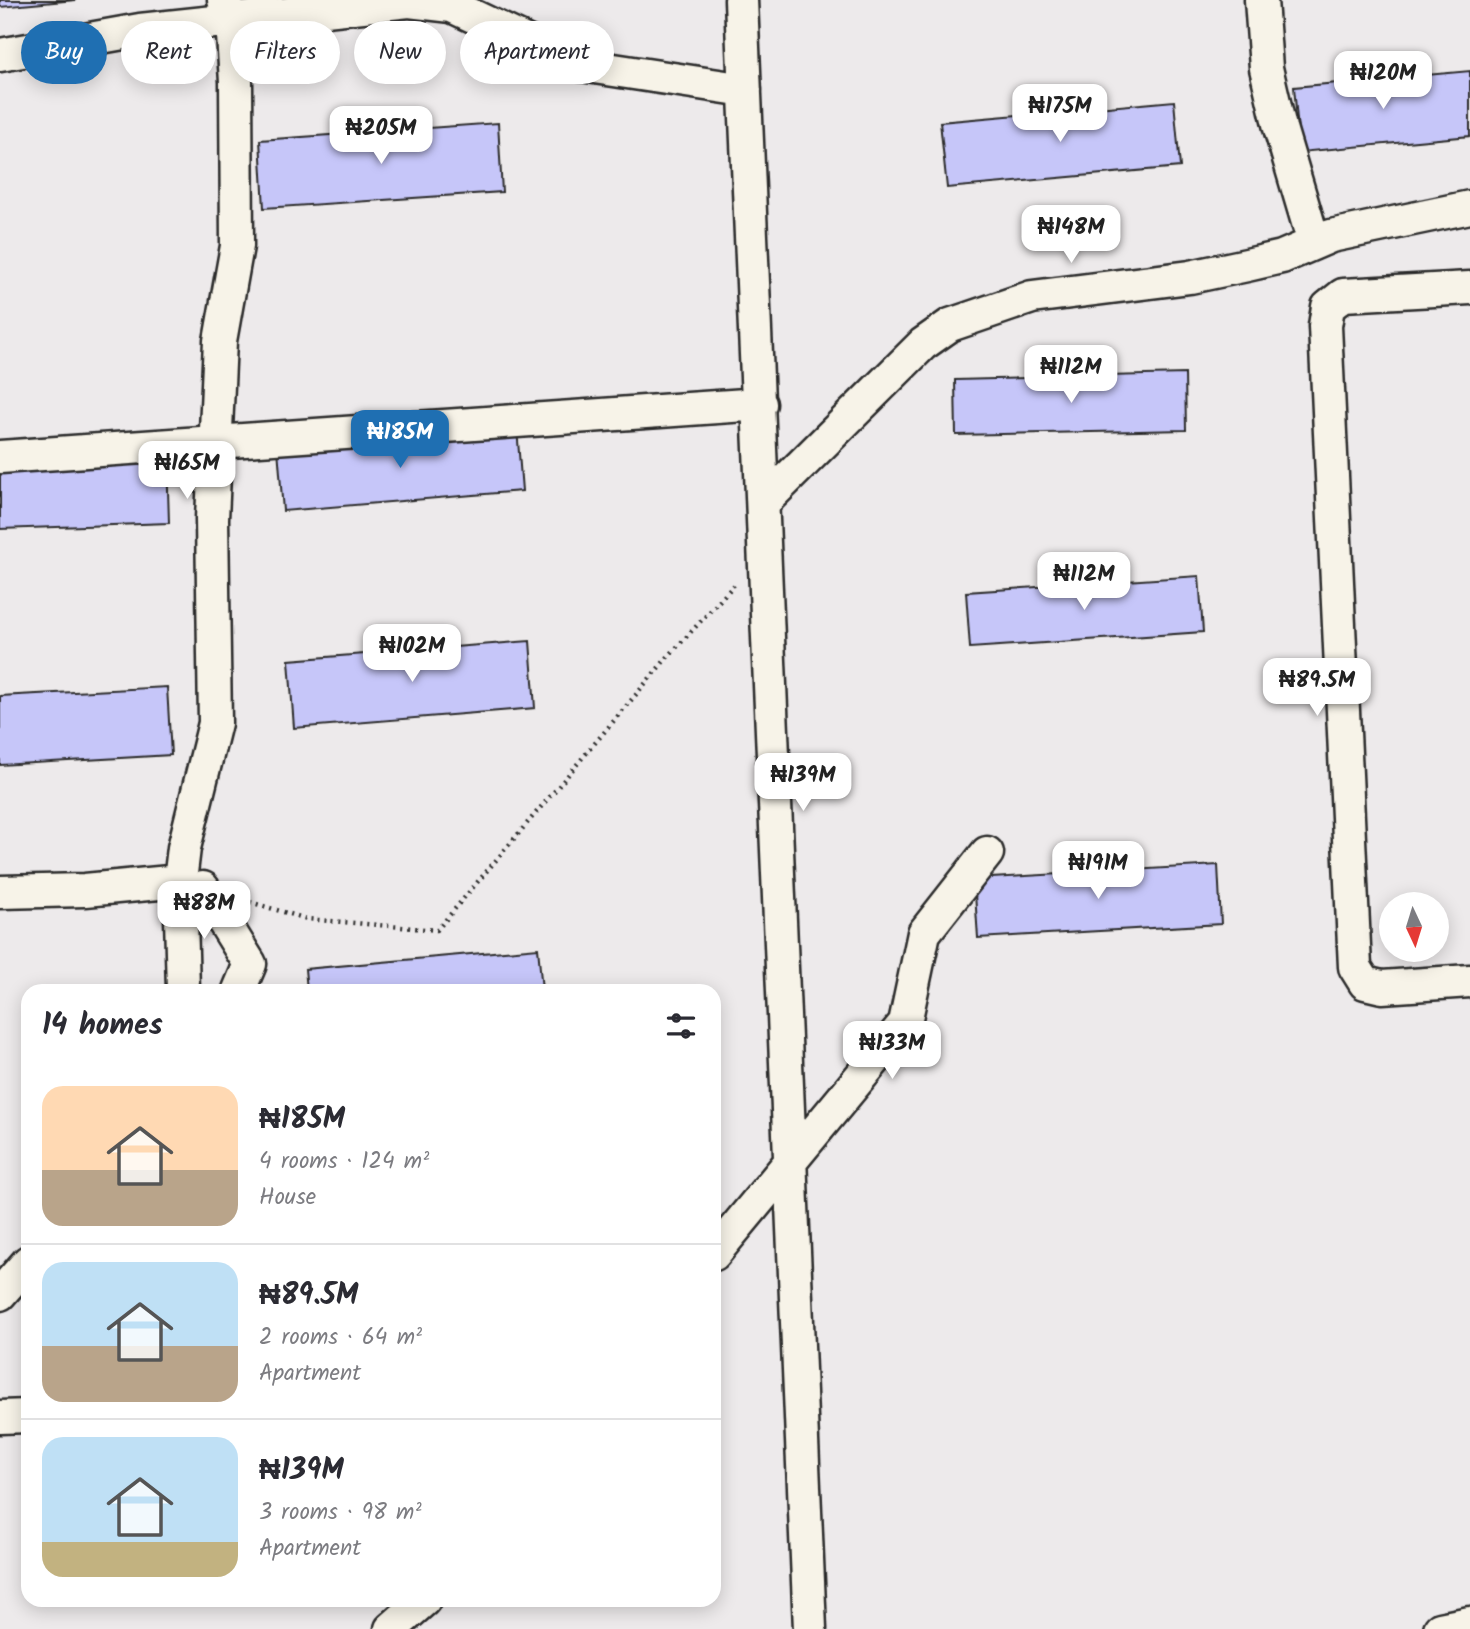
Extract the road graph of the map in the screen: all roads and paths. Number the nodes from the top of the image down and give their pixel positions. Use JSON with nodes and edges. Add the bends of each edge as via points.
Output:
{"nodes":[{"id":1,"x":741,"y":0,"type":"edge"},
{"id":2,"x":1261,"y":0,"type":"edge"},
{"id":3,"x":228,"y":10,"type":"edge"},
{"id":4,"x":0,"y":55,"type":"edge"},
{"id":5,"x":746,"y":90,"type":"junction"},
{"id":6,"x":1470,"y":207,"type":"edge"},
{"id":7,"x":1314,"y":243,"type":"junction"},
{"id":8,"x":1470,"y":288,"type":"edge"},
{"id":9,"x":760,"y":404,"type":"junction"},
{"id":10,"x":216,"y":442,"type":"junction"},
{"id":11,"x":0,"y":457,"type":"edge"},
{"id":12,"x":764,"y":502,"type":"junction"},
{"id":13,"x":766,"y":551,"type":"junction"},
{"id":14,"x":988,"y":853,"type":"dead end"},
{"id":15,"x":192,"y":884,"type":"junction"},
{"id":16,"x":0,"y":892,"type":"edge"},
{"id":17,"x":1470,"y":981,"type":"edge"},
{"id":18,"x":184,"y":984,"type":"edge"},
{"id":19,"x":242,"y":984,"type":"edge"},
{"id":20,"x":791,"y":1161,"type":"junction"},
{"id":21,"x":721,"y":1246,"type":"edge"},
{"id":22,"x":21,"y":1270,"type":"edge"},
{"id":23,"x":0,"y":1294,"type":"edge"},
{"id":24,"x":21,"y":1416,"type":"edge"},
{"id":25,"x":0,"y":1417,"type":"edge"},
{"id":26,"x":416,"y":1607,"type":"edge"},
{"id":27,"x":1470,"y":1623,"type":"edge"},
{"id":28,"x":391,"y":1629,"type":"edge"},
{"id":29,"x":810,"y":1629,"type":"edge"},
{"id":30,"x":1440,"y":1629,"type":"edge"}],
"edges":[{"from":1,"to":5,"type":"street"},
{"from":2,"to":7,"type":"street","via":[[1266,68]]},
{"from":3,"to":4,"type":"street"},
{"from":3,"to":5,"type":"street","via":[[409,1],[452,6],[581,65]]},
{"from":3,"to":10,"type":"street","via":[[237,246],[220,341]]},
{"from":5,"to":9,"type":"street"},
{"from":6,"to":7,"type":"street"},
{"from":7,"to":12,"type":"street","via":[[1282,257],[1190,276],[1032,297],[950,325],[923,344]]},
{"from":8,"to":17,"type":"street","via":[[1343,295],[1328,307],[1325,326],[1355,967],[1365,983],[1382,987]]},
{"from":9,"to":10,"type":"street"},
{"from":9,"to":12,"type":"street"},
{"from":10,"to":11,"type":"street"},
{"from":10,"to":15,"type":"street","via":[[212,519],[215,723],[187,835]]},
{"from":12,"to":13,"type":"street"},
{"from":13,"to":15,"type":"path","via":[[666,659],[436,930],[307,919]]},
{"from":13,"to":20,"type":"street"},
{"from":14,"to":20,"type":"street","via":[[925,933],[905,1023]]},
{"from":15,"to":16,"type":"street"},
{"from":15,"to":18,"type":"street"},
{"from":15,"to":19,"type":"street","via":[[250,964]]},
{"from":20,"to":21,"type":"street"},
{"from":20,"to":29,"type":"street"},
{"from":22,"to":23,"type":"street"},
{"from":24,"to":25,"type":"street"},
{"from":26,"to":28,"type":"street"},
{"from":27,"to":30,"type":"street"}]}
